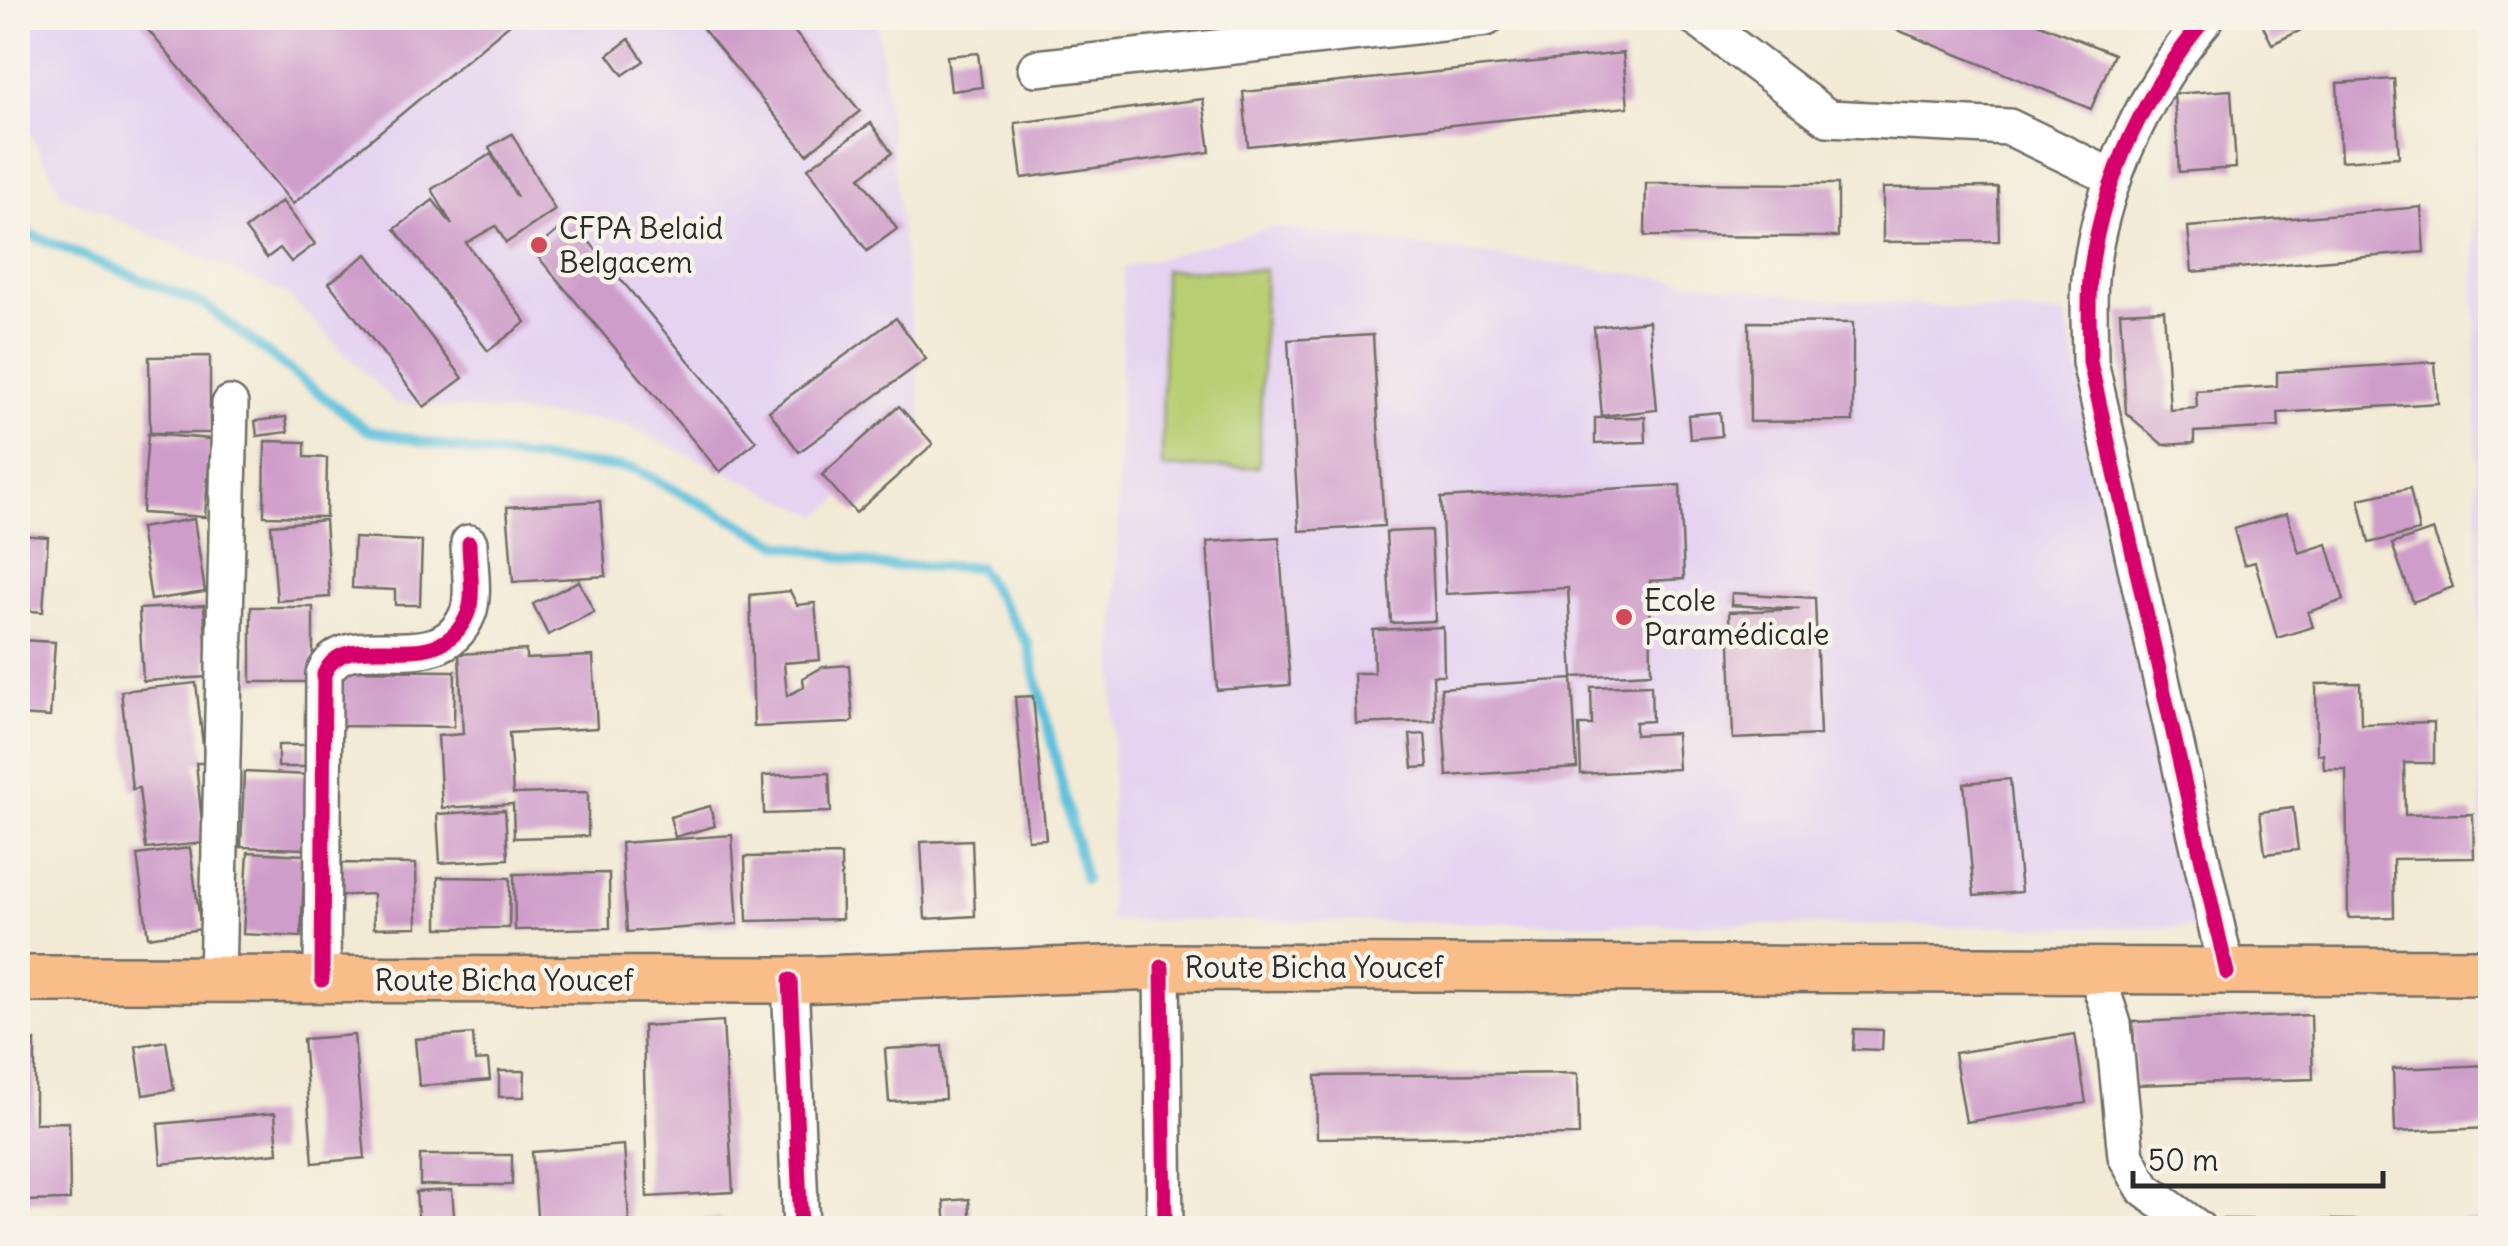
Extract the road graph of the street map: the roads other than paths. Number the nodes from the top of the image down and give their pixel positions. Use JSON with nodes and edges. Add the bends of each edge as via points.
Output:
{"nodes":[{"id":1,"x":1486,"y":18,"type":"edge"},
{"id":2,"x":1696,"y":18,"type":"edge"},
{"id":3,"x":2206,"y":18,"type":"edge"},
{"id":4,"x":1036,"y":68,"type":"dead end"},
{"id":5,"x":2114,"y":178,"type":"junction"},
{"id":6,"x":230,"y":404,"type":"dead end"},
{"id":7,"x":469,"y":543,"type":"dead end"},
{"id":8,"x":1162,"y":966,"type":"junction"},
{"id":9,"x":2096,"y":972,"type":"junction"},
{"id":10,"x":2490,"y":972,"type":"edge"},
{"id":11,"x":2227,"y":973,"type":"junction"},
{"id":12,"x":18,"y":979,"type":"edge"},
{"id":13,"x":217,"y":980,"type":"junction"},
{"id":14,"x":322,"y":980,"type":"junction"},
{"id":15,"x":790,"y":980,"type":"junction"},
{"id":16,"x":800,"y":1228,"type":"edge"},
{"id":17,"x":1165,"y":1228,"type":"edge"},
{"id":18,"x":2197,"y":1228,"type":"edge"}],
"edges":[{"from":1,"to":4,"type":"street"},
{"from":2,"to":5,"type":"street","via":[[1828,118],[2008,127]]},
{"from":3,"to":5,"type":"street","via":[[2169,62]]},
{"from":5,"to":11,"type":"street","via":[[2090,271],[2090,362]]},
{"from":6,"to":13,"type":"street"},
{"from":7,"to":14,"type":"street","via":[[470,611],[449,640],[405,651],[346,649],[332,657],[324,674]]},
{"from":8,"to":9,"type":"main road","name":"Route Bicha Youcef"},
{"from":8,"to":15,"type":"main road","name":"Route Bicha Youcef"},
{"from":8,"to":17,"type":"street"},
{"from":9,"to":11,"type":"main road","name":"Route Bicha Youcef"},
{"from":9,"to":18,"type":"street","via":[[2113,1024],[2126,1156],[2144,1189]]},
{"from":10,"to":11,"type":"main road","name":"Route Bicha Youcef"},
{"from":12,"to":13,"type":"main road","name":"Route Bicha Youcef"},
{"from":13,"to":14,"type":"main road","name":"Route Bicha Youcef"},
{"from":14,"to":15,"type":"main road","name":"Route Bicha Youcef"},
{"from":15,"to":16,"type":"street"}]}
